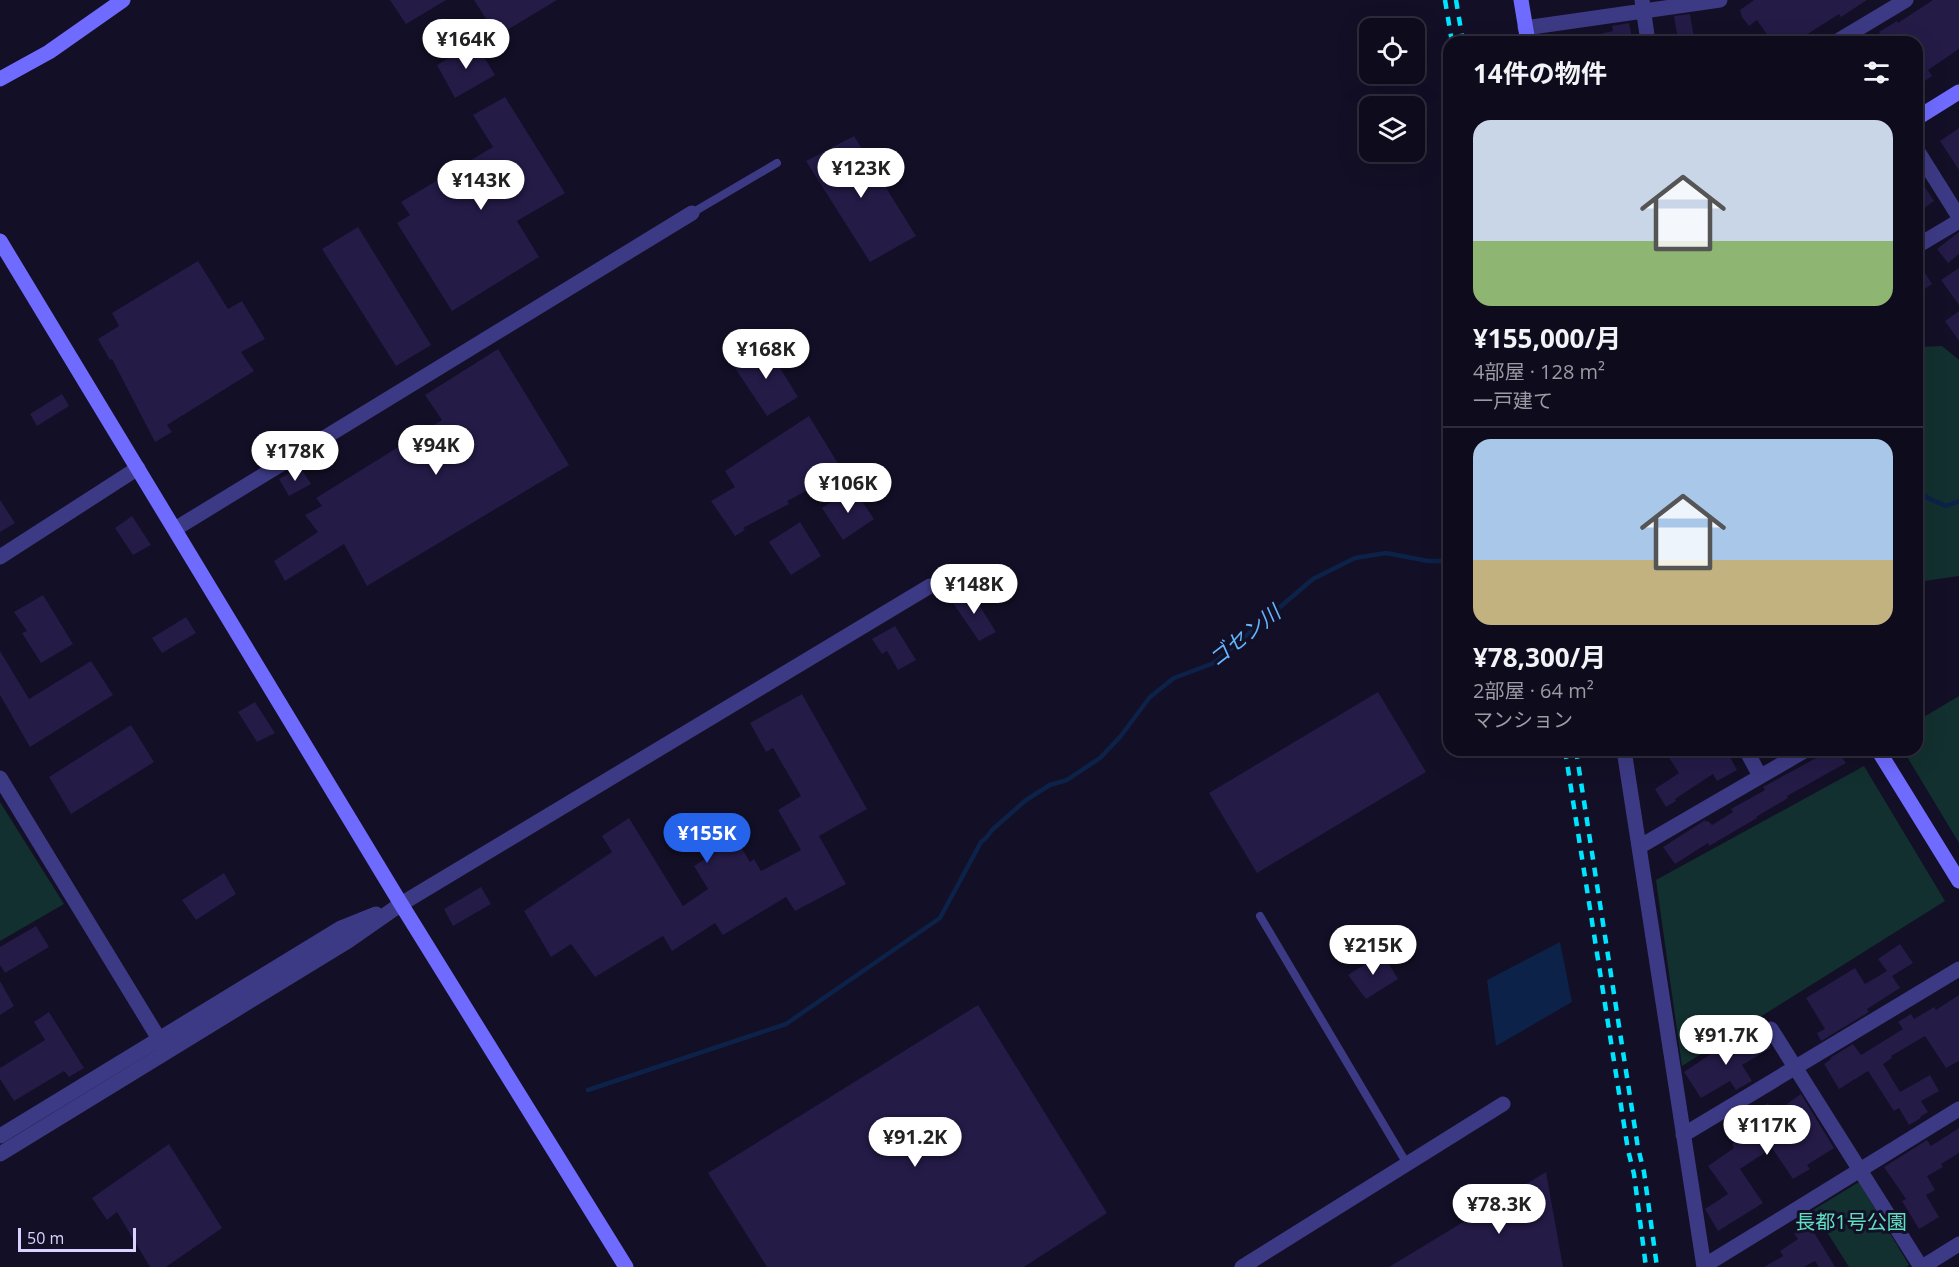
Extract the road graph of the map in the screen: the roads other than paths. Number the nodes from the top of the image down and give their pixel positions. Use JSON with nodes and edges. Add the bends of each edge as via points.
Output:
{"nodes":[{"id":1,"x":123,"y":0,"type":"edge"},
{"id":2,"x":1521,"y":0,"type":"edge"},
{"id":3,"x":1720,"y":0,"type":"edge"},
{"id":4,"x":1906,"y":0,"type":"edge"},
{"id":5,"x":1643,"y":6,"type":"edge"},
{"id":6,"x":1526,"y":35,"type":"edge"},
{"id":7,"x":1647,"y":36,"type":"edge"},
{"id":8,"x":1850,"y":36,"type":"edge"},
{"id":9,"x":0,"y":79,"type":"edge"},
{"id":10,"x":1959,"y":92,"type":"edge"},
{"id":11,"x":1923,"y":114,"type":"edge"},
{"id":12,"x":1923,"y":160,"type":"edge"},
{"id":13,"x":777,"y":163,"type":"dead end"},
{"id":14,"x":692,"y":213,"type":"joint"},
{"id":15,"x":1959,"y":219,"type":"edge"},
{"id":16,"x":0,"y":241,"type":"edge"},
{"id":17,"x":1923,"y":242,"type":"edge"},
{"id":18,"x":138,"y":468,"type":"junction"},
{"id":19,"x":175,"y":529,"type":"junction"},
{"id":20,"x":0,"y":557,"type":"edge"},
{"id":21,"x":930,"y":586,"type":"dead end"},
{"id":22,"x":1625,"y":756,"type":"edge"},
{"id":23,"x":1749,"y":756,"type":"edge"},
{"id":24,"x":1795,"y":756,"type":"edge"},
{"id":25,"x":1882,"y":756,"type":"edge"},
{"id":26,"x":1760,"y":776,"type":"junction"},
{"id":27,"x":0,"y":778,"type":"edge"},
{"id":28,"x":1639,"y":847,"type":"junction"},
{"id":29,"x":1959,"y":881,"type":"edge"},
{"id":30,"x":401,"y":904,"type":"junction"},
{"id":31,"x":1260,"y":916,"type":"dead end"},
{"id":32,"x":1959,"y":969,"type":"edge"},
{"id":33,"x":1771,"y":1029,"type":"dead end"},
{"id":34,"x":163,"y":1046,"type":"junction"},
{"id":35,"x":1796,"y":1068,"type":"junction"},
{"id":36,"x":1503,"y":1104,"type":"dead end"},
{"id":37,"x":1959,"y":1109,"type":"edge"},
{"id":38,"x":1683,"y":1135,"type":"junction"},
{"id":39,"x":0,"y":1136,"type":"edge"},
{"id":40,"x":0,"y":1154,"type":"edge"},
{"id":41,"x":1407,"y":1164,"type":"junction"},
{"id":42,"x":1860,"y":1170,"type":"junction"},
{"id":43,"x":1959,"y":1244,"type":"edge"},
{"id":44,"x":626,"y":1267,"type":"edge"},
{"id":45,"x":1242,"y":1267,"type":"edge"},
{"id":46,"x":1704,"y":1267,"type":"edge"},
{"id":47,"x":1922,"y":1267,"type":"edge"}],
"edges":[{"from":1,"to":9,"type":"street","via":[[49,52]]},
{"from":2,"to":6,"type":"street"},
{"from":3,"to":5,"type":"street"},
{"from":4,"to":8,"type":"street"},
{"from":5,"to":6,"type":"street"},
{"from":5,"to":7,"type":"street"},
{"from":10,"to":11,"type":"street"},
{"from":12,"to":15,"type":"street"},
{"from":13,"to":14,"type":"lane"},
{"from":14,"to":19,"type":"street"},
{"from":15,"to":17,"type":"street"},
{"from":16,"to":18,"type":"street"},
{"from":18,"to":19,"type":"street"},
{"from":18,"to":20,"type":"street"},
{"from":19,"to":30,"type":"street"},
{"from":21,"to":30,"type":"street"},
{"from":22,"to":28,"type":"street"},
{"from":23,"to":26,"type":"street"},
{"from":24,"to":26,"type":"street"},
{"from":25,"to":29,"type":"street"},
{"from":26,"to":28,"type":"street"},
{"from":27,"to":34,"type":"street"},
{"from":28,"to":38,"type":"street"},
{"from":30,"to":34,"type":"street","via":[[348,941]]},
{"from":30,"to":44,"type":"street"},
{"from":31,"to":41,"type":"lane"},
{"from":32,"to":35,"type":"street"},
{"from":33,"to":35,"type":"street"},
{"from":34,"to":39,"type":"street"},
{"from":34,"to":40,"type":"street"},
{"from":35,"to":38,"type":"street"},
{"from":35,"to":42,"type":"street"},
{"from":36,"to":41,"type":"street"},
{"from":37,"to":42,"type":"street"},
{"from":38,"to":46,"type":"street"},
{"from":41,"to":45,"type":"street"},
{"from":42,"to":46,"type":"street"},
{"from":42,"to":47,"type":"street"},
{"from":43,"to":47,"type":"street"}]}
